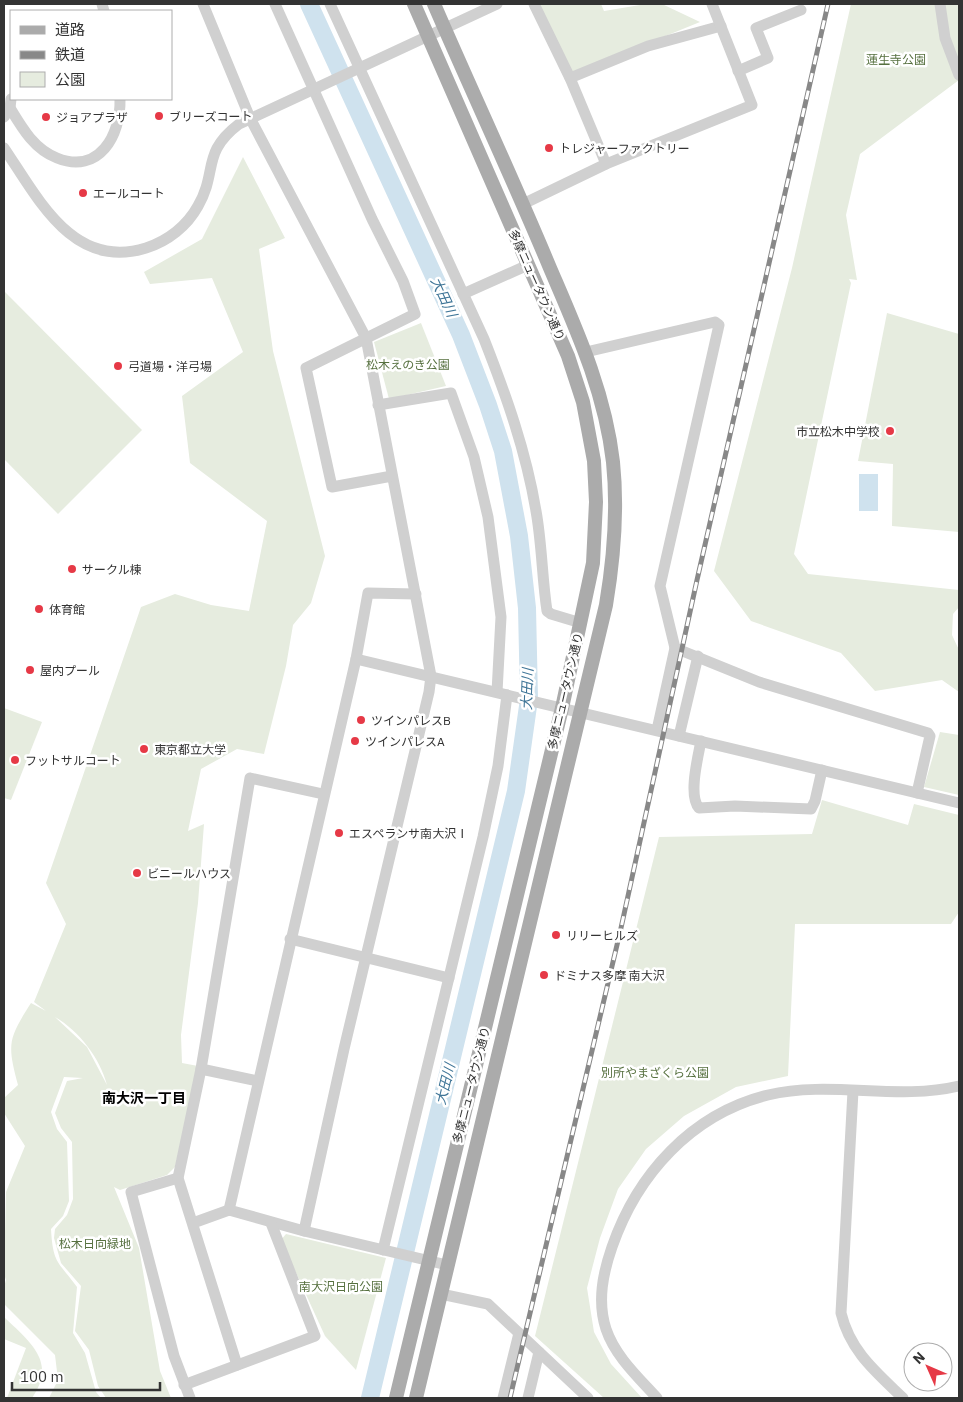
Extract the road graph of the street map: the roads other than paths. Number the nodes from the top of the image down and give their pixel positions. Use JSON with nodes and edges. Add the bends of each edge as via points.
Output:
{"nodes":[{"id":1,"x":202,"y":4,"type":"edge"},
{"id":2,"x":275,"y":4,"type":"edge"},
{"id":3,"x":330,"y":4,"type":"edge"},
{"id":4,"x":414,"y":4,"type":"edge"},
{"id":5,"x":434,"y":4,"type":"edge"},
{"id":6,"x":497,"y":4,"type":"edge"},
{"id":7,"x":534,"y":4,"type":"edge"},
{"id":8,"x":712,"y":4,"type":"edge"},
{"id":9,"x":940,"y":4,"type":"edge"},
{"id":10,"x":800,"y":10,"type":"dead end"},
{"id":11,"x":721,"y":26,"type":"junction"},
{"id":12,"x":444,"y":28,"type":"junction"},
{"id":13,"x":428,"y":36,"type":"junction"},
{"id":14,"x":355,"y":69,"type":"junction"},
{"id":15,"x":738,"y":71,"type":"junction"},
{"id":16,"x":959,"y":75,"type":"edge"},
{"id":17,"x":570,"y":78,"type":"junction"},
{"id":18,"x":314,"y":88,"type":"junction"},
{"id":19,"x":120,"y":100,"type":"edge"},
{"id":20,"x":8,"y":108,"type":"edge"},
{"id":21,"x":250,"y":118,"type":"junction"},
{"id":22,"x":4,"y":148,"type":"edge"},
{"id":23,"x":606,"y":164,"type":"junction"},
{"id":24,"x":523,"y":204,"type":"junction"},
{"id":25,"x":528,"y":265,"type":"junction"},
{"id":26,"x":463,"y":294,"type":"junction"},
{"id":27,"x":366,"y":338,"type":"junction"},
{"id":28,"x":586,"y":352,"type":"junction"},
{"id":29,"x":378,"y":405,"type":"junction"},
{"id":30,"x":392,"y":476,"type":"junction"},
{"id":31,"x":416,"y":594,"type":"junction"},
{"id":32,"x":581,"y":623,"type":"junction"},
{"id":33,"x":675,"y":648,"type":"junction"},
{"id":34,"x":698,"y":656,"type":"junction"},
{"id":35,"x":356,"y":659,"type":"junction"},
{"id":36,"x":431,"y":676,"type":"junction"},
{"id":37,"x":506,"y":694,"type":"junction"},
{"id":38,"x":562,"y":708,"type":"junction"},
{"id":39,"x":580,"y":712,"type":"junction"},
{"id":40,"x":657,"y":730,"type":"junction"},
{"id":41,"x":679,"y":736,"type":"junction"},
{"id":42,"x":701,"y":741,"type":"junction"},
{"id":43,"x":822,"y":770,"type":"junction"},
{"id":44,"x":917,"y":793,"type":"junction"},
{"id":45,"x":323,"y":794,"type":"junction"},
{"id":46,"x":959,"y":803,"type":"edge"},
{"id":47,"x":290,"y":939,"type":"junction"},
{"id":48,"x":366,"y":958,"type":"junction"},
{"id":49,"x":449,"y":978,"type":"junction"},
{"id":50,"x":201,"y":1069,"type":"junction"},
{"id":51,"x":258,"y":1081,"type":"junction"},
{"id":52,"x":959,"y":1086,"type":"edge"},
{"id":53,"x":853,"y":1091,"type":"junction"},
{"id":54,"x":178,"y":1178,"type":"junction"},
{"id":55,"x":229,"y":1210,"type":"junction"},
{"id":56,"x":192,"y":1223,"type":"junction"},
{"id":57,"x":271,"y":1223,"type":"junction"},
{"id":58,"x":304,"y":1231,"type":"junction"},
{"id":59,"x":387,"y":1251,"type":"junction"},
{"id":60,"x":429,"y":1261,"type":"junction"},
{"id":61,"x":447,"y":1265,"type":"junction"},
{"id":62,"x":441,"y":1294,"type":"junction"},
{"id":63,"x":519,"y":1333,"type":"junction"},
{"id":64,"x":539,"y":1352,"type":"junction"},
{"id":65,"x":237,"y":1365,"type":"junction"},
{"id":66,"x":184,"y":1385,"type":"junction"},
{"id":67,"x":190,"y":1398,"type":"edge"},
{"id":68,"x":396,"y":1398,"type":"edge"},
{"id":69,"x":416,"y":1398,"type":"edge"},
{"id":70,"x":503,"y":1398,"type":"edge"},
{"id":71,"x":528,"y":1398,"type":"edge"},
{"id":72,"x":588,"y":1398,"type":"edge"},
{"id":73,"x":657,"y":1398,"type":"edge"},
{"id":74,"x":903,"y":1398,"type":"edge"}],
"edges":[{"from":1,"to":21,"type":"street"},
{"from":2,"to":18,"type":"street"},
{"from":3,"to":14,"type":"street"},
{"from":4,"to":13,"type":"main road","name":"多摩ニュータウン通り"},
{"from":5,"to":12,"type":"main road","name":"多摩ニュータウン通り"},
{"from":6,"to":12,"type":"street"},
{"from":7,"to":17,"type":"street"},
{"from":8,"to":11,"type":"street"},
{"from":9,"to":16,"type":"street","via":[[945,38]]},
{"from":10,"to":15,"type":"street","via":[[756,28],[768,58]]},
{"from":11,"to":15,"type":"street"},
{"from":11,"to":17,"type":"street","via":[[648,46]]},
{"from":12,"to":13,"type":"street"},
{"from":12,"to":24,"type":"main road","name":"多摩ニュータウン通り"},
{"from":13,"to":14,"type":"street"},
{"from":13,"to":25,"type":"main road","name":"多摩ニュータウン通り"},
{"from":14,"to":18,"type":"street"},
{"from":14,"to":26,"type":"street"},
{"from":15,"to":23,"type":"street","via":[[752,105]]},
{"from":17,"to":23,"type":"street"},
{"from":18,"to":21,"type":"street"},
{"from":18,"to":27,"type":"street","via":[[403,281],[415,314]]},
{"from":19,"to":20,"type":"street","via":[[117,127],[110,143],[99,154],[71,162],[57,158],[31,140]]},
{"from":21,"to":22,"type":"street","via":[[218,144],[207,187],[192,216],[171,237],[132,252],[106,251],[71,236],[48,212]]},
{"from":21,"to":27,"type":"street"},
{"from":23,"to":24,"type":"street"},
{"from":24,"to":28,"type":"main road","name":"多摩ニュータウン通り"},
{"from":25,"to":26,"type":"street"},
{"from":25,"to":32,"type":"main road","name":"多摩ニュータウン通り","via":[[568,356],[584,402],[592,442],[596,522],[593,563]]},
{"from":26,"to":32,"type":"street","via":[[502,384],[519,438],[536,510],[548,610],[551,614]]},
{"from":27,"to":29,"type":"street"},
{"from":27,"to":30,"type":"street","via":[[306,368],[332,487]]},
{"from":28,"to":33,"type":"street","via":[[715,322],[719,326],[660,586]]},
{"from":28,"to":39,"type":"main road","name":"多摩ニュータウン通り","via":[[605,415],[613,460],[616,512],[606,605]]},
{"from":29,"to":30,"type":"street"},
{"from":29,"to":37,"type":"street","via":[[451,393],[474,457],[488,517],[501,617]]},
{"from":30,"to":31,"type":"street"},
{"from":31,"to":35,"type":"street","via":[[368,593]]},
{"from":31,"to":36,"type":"street"},
{"from":32,"to":38,"type":"main road","name":"多摩ニュータウン通り"},
{"from":33,"to":34,"type":"street"},
{"from":33,"to":40,"type":"street"},
{"from":34,"to":41,"type":"street"},
{"from":34,"to":44,"type":"street","via":[[760,682],[928,732],[930,736]]},
{"from":35,"to":36,"type":"street"},
{"from":35,"to":45,"type":"street"},
{"from":36,"to":37,"type":"street"},
{"from":36,"to":48,"type":"street"},
{"from":37,"to":38,"type":"street"},
{"from":37,"to":49,"type":"street","via":[[498,766]]},
{"from":38,"to":39,"type":"street"},
{"from":38,"to":60,"type":"main road","name":"多摩ニュータウン通り"},
{"from":39,"to":40,"type":"street"},
{"from":39,"to":61,"type":"main road","name":"多摩ニュータウン通り"},
{"from":40,"to":41,"type":"street"},
{"from":41,"to":42,"type":"street"},
{"from":42,"to":43,"type":"street"},
{"from":42,"to":43,"type":"street","via":[[695,776],[695,801],[699,808],[811,809]]},
{"from":43,"to":44,"type":"street"},
{"from":44,"to":46,"type":"street"},
{"from":45,"to":47,"type":"street"},
{"from":45,"to":50,"type":"street","via":[[250,778]]},
{"from":47,"to":48,"type":"street"},
{"from":47,"to":51,"type":"street"},
{"from":48,"to":49,"type":"street"},
{"from":48,"to":58,"type":"street"},
{"from":49,"to":59,"type":"street"},
{"from":50,"to":51,"type":"street"},
{"from":50,"to":54,"type":"street"},
{"from":51,"to":55,"type":"street"},
{"from":52,"to":53,"type":"street","via":[[917,1092]]},
{"from":53,"to":73,"type":"street","via":[[825,1088],[793,1091],[765,1096],[734,1108],[705,1124],[676,1146],[638,1190],[618,1229],[604,1273],[603,1313],[606,1329],[618,1352]]},
{"from":53,"to":74,"type":"street","via":[[841,1313],[857,1352]]},
{"from":54,"to":56,"type":"street"},
{"from":54,"to":66,"type":"street","via":[[131,1192]]},
{"from":55,"to":56,"type":"street"},
{"from":55,"to":57,"type":"street"},
{"from":56,"to":65,"type":"street"},
{"from":57,"to":58,"type":"street"},
{"from":57,"to":65,"type":"street","via":[[315,1336]]},
{"from":58,"to":59,"type":"street"},
{"from":59,"to":60,"type":"street"},
{"from":60,"to":61,"type":"street"},
{"from":60,"to":68,"type":"main road","name":"多摩ニュータウン通り"},
{"from":61,"to":62,"type":"main road","name":"多摩ニュータウン通り"},
{"from":62,"to":63,"type":"street","via":[[488,1304]]},
{"from":62,"to":69,"type":"main road","name":"多摩ニュータウン通り"},
{"from":63,"to":64,"type":"street"},
{"from":63,"to":70,"type":"street"},
{"from":64,"to":71,"type":"street"},
{"from":64,"to":72,"type":"street"},
{"from":65,"to":66,"type":"street"},
{"from":66,"to":67,"type":"street"}]}
